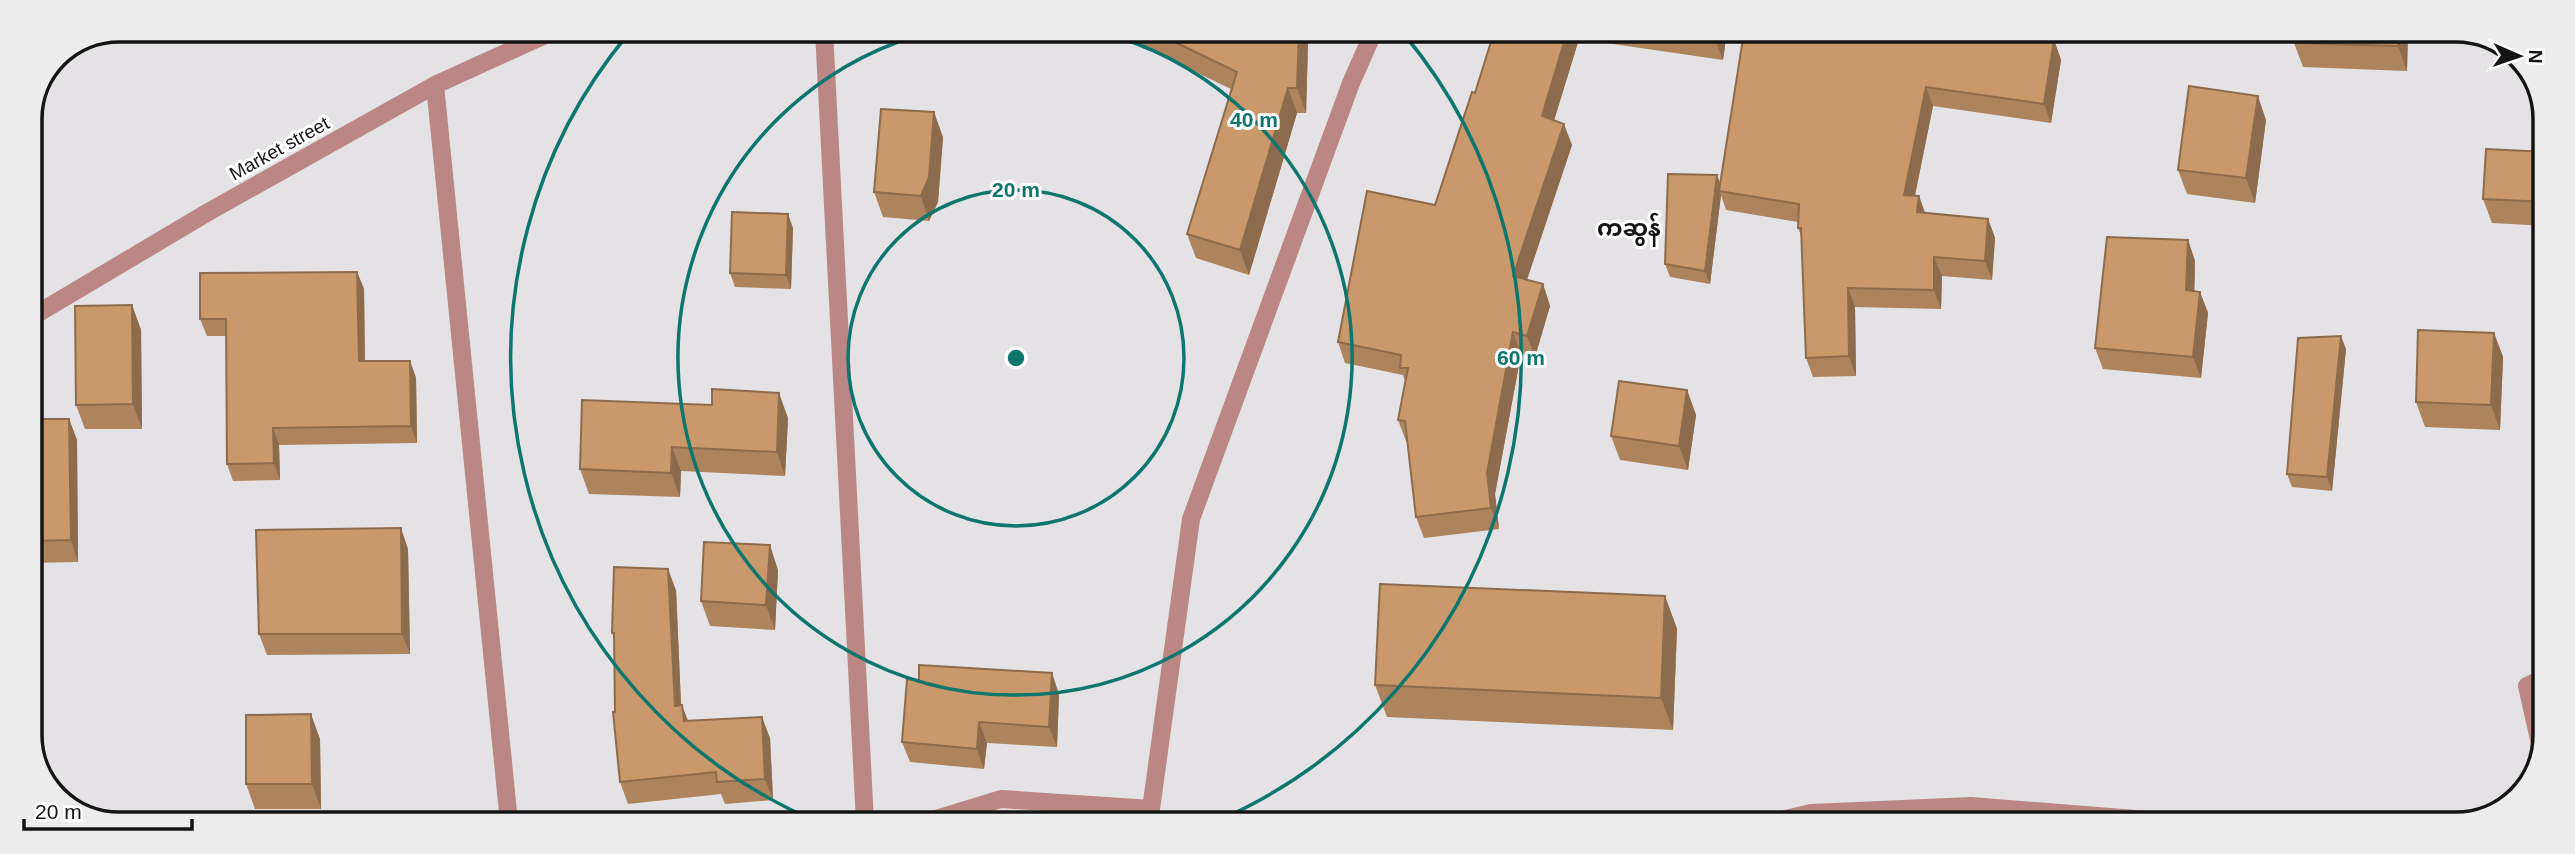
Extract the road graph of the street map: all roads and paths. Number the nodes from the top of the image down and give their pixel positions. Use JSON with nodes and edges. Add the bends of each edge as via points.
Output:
{"nodes":[{"id":1,"x":530,"y":42,"type":"edge"},
{"id":2,"x":825,"y":42,"type":"edge"},
{"id":3,"x":1369,"y":42,"type":"edge"},
{"id":4,"x":435,"y":85,"type":"junction"},
{"id":5,"x":42,"y":311,"type":"edge"},
{"id":6,"x":2533,"y":683,"type":"edge"},
{"id":7,"x":2533,"y":712,"type":"edge"},
{"id":8,"x":508,"y":812,"type":"edge"},
{"id":9,"x":864,"y":812,"type":"edge"},
{"id":10,"x":959,"y":812,"type":"edge"},
{"id":11,"x":1116,"y":812,"type":"edge"},
{"id":12,"x":1152,"y":812,"type":"edge"},
{"id":13,"x":1834,"y":812,"type":"edge"},
{"id":14,"x":2047,"y":812,"type":"edge"}],
"edges":[{"from":1,"to":4,"type":"street","name":"Market street"},
{"from":2,"to":9,"type":"street"},
{"from":3,"to":12,"type":"street","via":[[1191,519]]},
{"from":4,"to":5,"type":"street","name":"Market street"},
{"from":4,"to":8,"type":"street"},
{"from":6,"to":7,"type":"street","via":[[2527,686]]},
{"from":10,"to":11,"type":"street","via":[[1001,799]]},
{"from":13,"to":14,"type":"street","via":[[1971,806]]}]}
